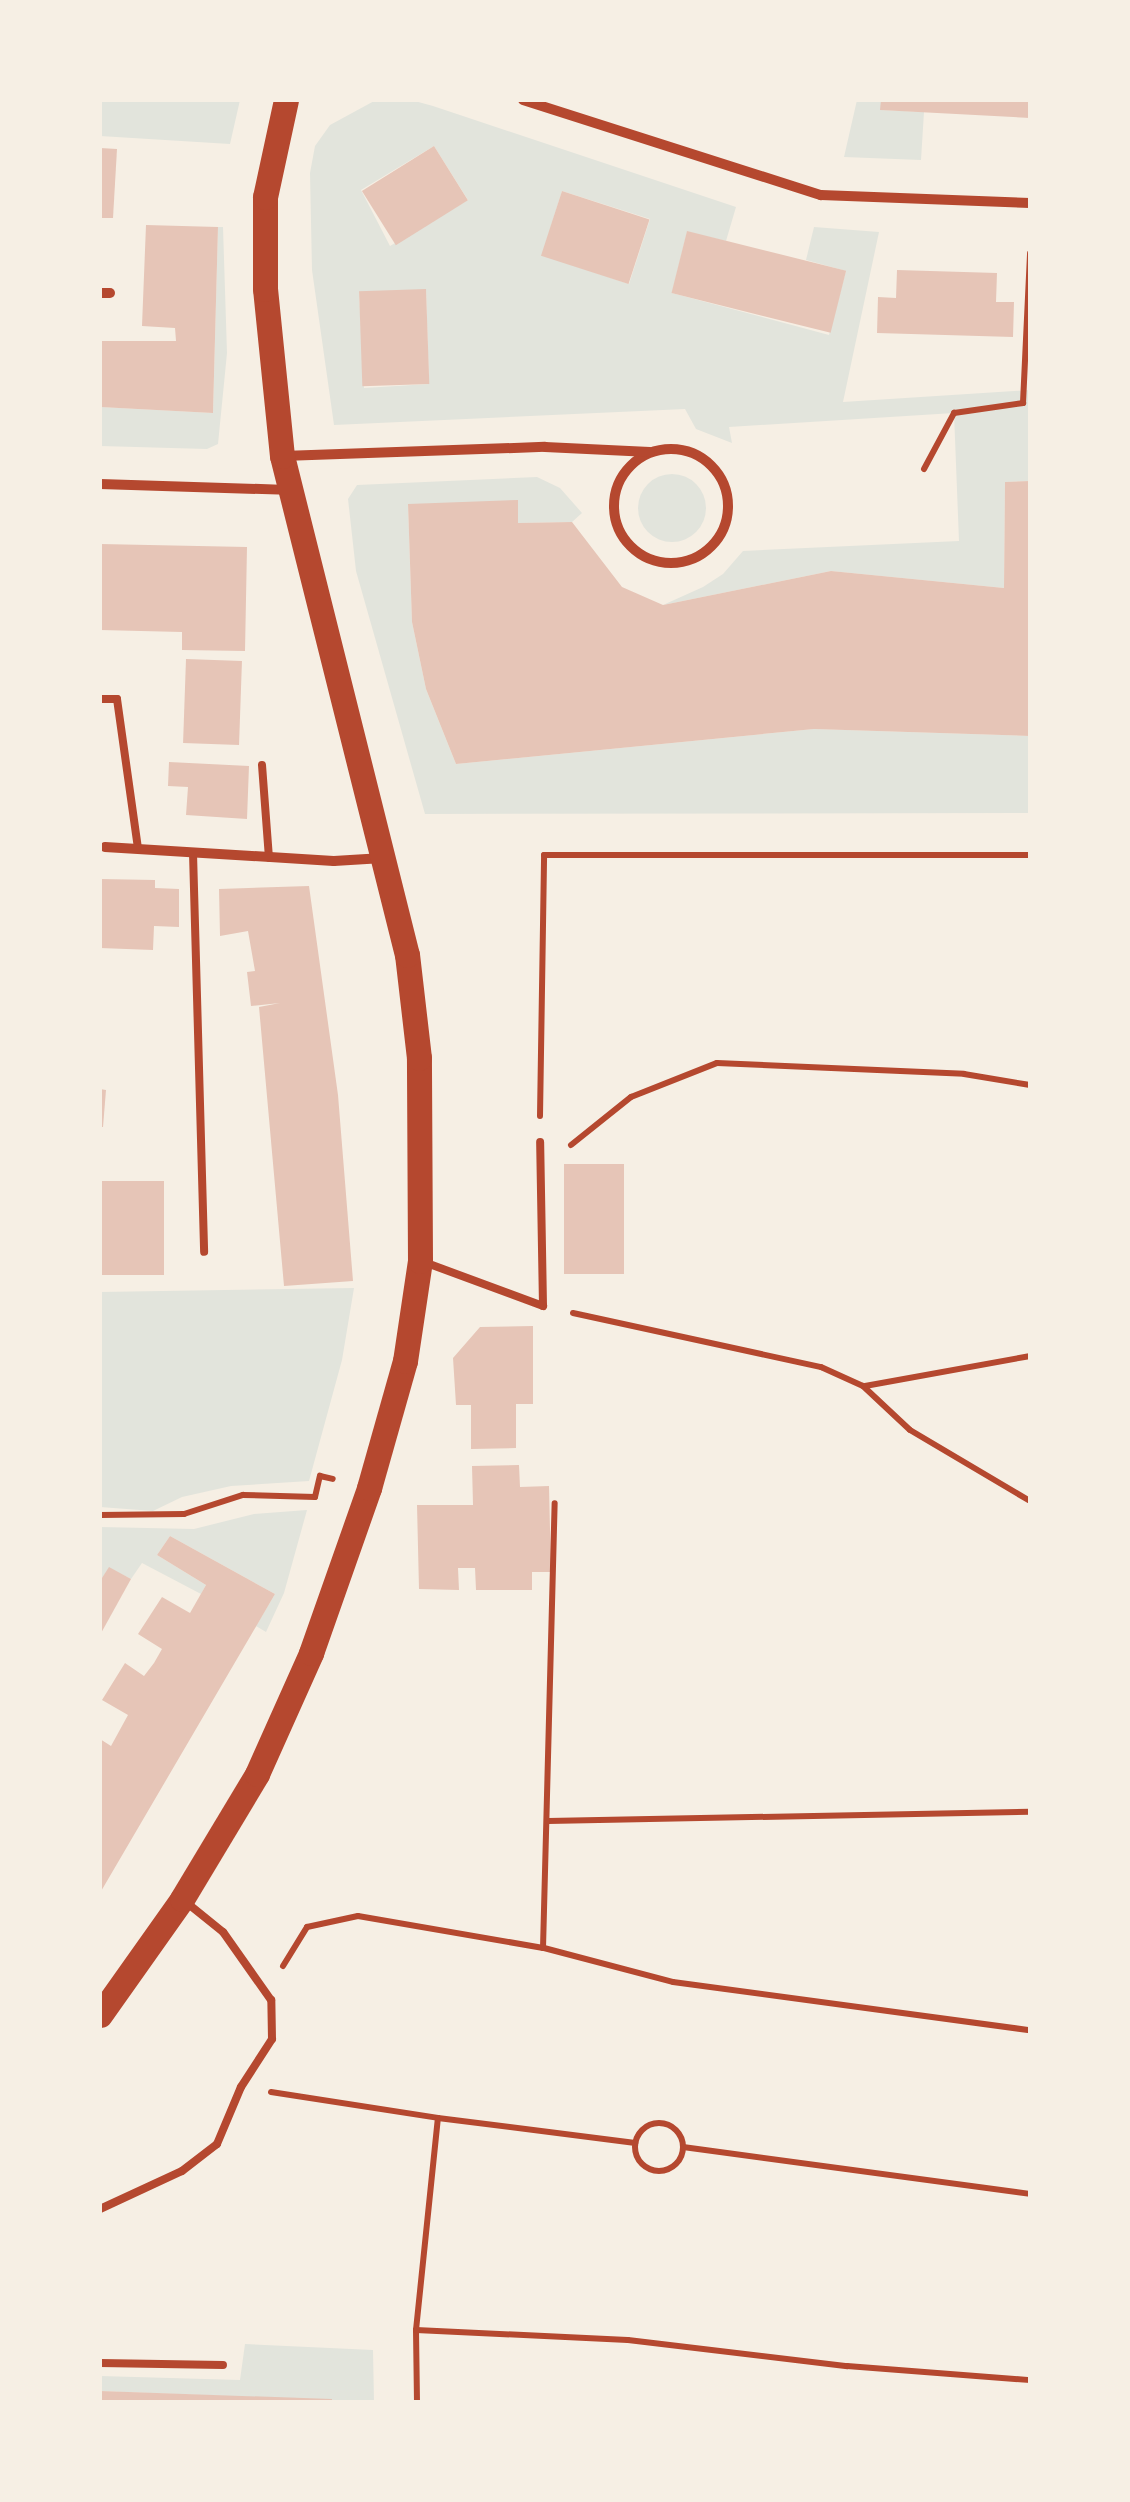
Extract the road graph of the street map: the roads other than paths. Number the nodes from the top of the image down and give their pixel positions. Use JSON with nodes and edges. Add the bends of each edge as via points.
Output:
{"nodes":[{"id":1,"x":286,"y":100,"type":"edge"},
{"id":2,"x":523,"y":100,"type":"edge"},
{"id":3,"x":1030,"y":203,"type":"edge"},
{"id":4,"x":650,"y":452,"type":"junction"},
{"id":5,"x":282,"y":456,"type":"junction"},
{"id":6,"x":100,"y":484,"type":"edge"},
{"id":7,"x":288,"y":490,"type":"junction"},
{"id":8,"x":100,"y":699,"type":"edge"},
{"id":9,"x":262,"y":765,"type":"dead end"},
{"id":10,"x":105,"y":846,"type":"dead end"},
{"id":11,"x":138,"y":849,"type":"junction"},
{"id":12,"x":194,"y":852,"type":"junction"},
{"id":13,"x":268,"y":858,"type":"junction"},
{"id":14,"x":386,"y":858,"type":"junction"},
{"id":15,"x":540,"y":1142,"type":"road end"},
{"id":16,"x":204,"y":1252,"type":"dead end"},
{"id":17,"x":420,"y":1260,"type":"junction"},
{"id":18,"x":182,"y":1899,"type":"junction"},
{"id":19,"x":100,"y":2015,"type":"edge"},
{"id":20,"x":100,"y":2209,"type":"edge"},
{"id":21,"x":100,"y":2363,"type":"edge"},
{"id":22,"x":223,"y":2365,"type":"dead end"}],
"edges":[{"from":1,"to":5,"type":"main road","via":[[266,197],[265,288]]},
{"from":2,"to":3,"type":"street","via":[[822,195]]},
{"from":4,"to":4,"type":"street","via":[[689,452],[720,476],[728,511],[712,545],[698,556],[680,562],[644,556],[618,530],[614,493],[622,476]]},
{"from":4,"to":5,"type":"street","via":[[546,447]]},
{"from":5,"to":7,"type":"main road"},
{"from":6,"to":7,"type":"street"},
{"from":7,"to":14,"type":"main road"},
{"from":8,"to":11,"type":"lane","via":[[117,699]]},
{"from":9,"to":13,"type":"lane"},
{"from":10,"to":11,"type":"street"},
{"from":11,"to":12,"type":"street"},
{"from":12,"to":13,"type":"street"},
{"from":12,"to":16,"type":"lane"},
{"from":13,"to":14,"type":"street"},
{"from":14,"to":17,"type":"main road","via":[[419,1058]]},
{"from":15,"to":17,"type":"lane","via":[[543,1306]]},
{"from":17,"to":18,"type":"main road","via":[[406,1361],[312,1653],[272,1740]]},
{"from":18,"to":19,"type":"main road"},
{"from":18,"to":20,"type":"lane","via":[[223,1932],[271,2000],[272,2038],[217,2144],[182,2171]]},
{"from":21,"to":22,"type":"lane"}]}
